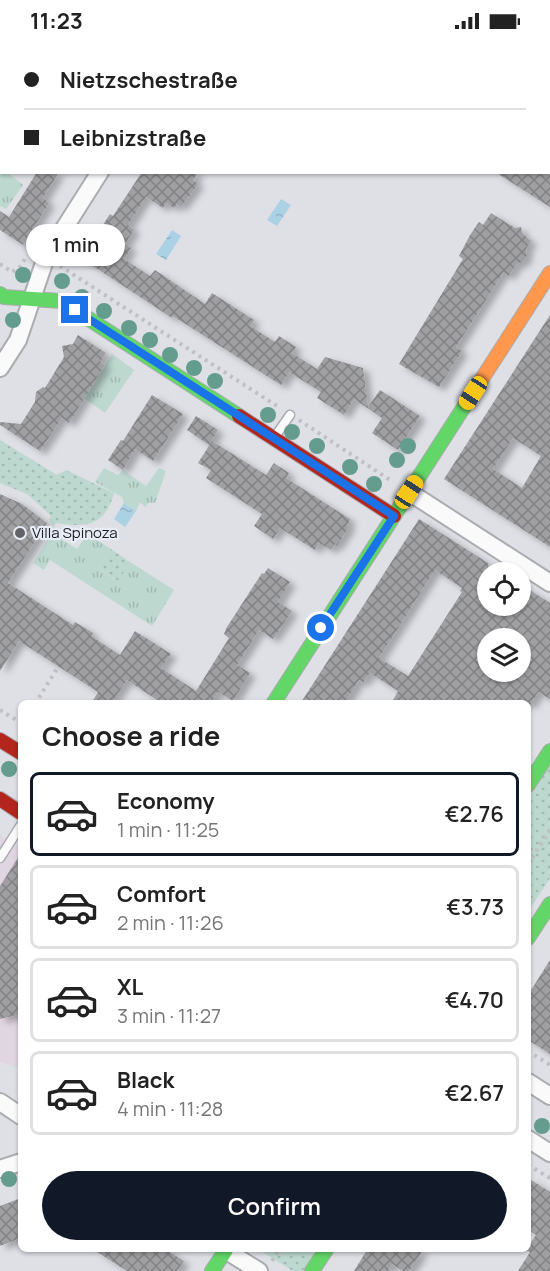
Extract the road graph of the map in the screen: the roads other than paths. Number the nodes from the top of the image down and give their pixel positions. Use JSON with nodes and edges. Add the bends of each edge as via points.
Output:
{"nodes":[{"id":1,"x":99,"y":174,"type":"edge"},
{"id":2,"x":550,"y":273,"type":"edge"},
{"id":3,"x":0,"y":294,"type":"edge"},
{"id":4,"x":32,"y":299,"type":"junction"},
{"id":5,"x":0,"y":368,"type":"edge"},
{"id":6,"x":290,"y":415,"type":"road end"},
{"id":7,"x":274,"y":438,"type":"junction"},
{"id":8,"x":409,"y":492,"type":"junction"},
{"id":9,"x":394,"y":516,"type":"junction"},
{"id":10,"x":550,"y":583,"type":"edge"},
{"id":11,"x":276,"y":700,"type":"edge"},
{"id":12,"x":0,"y":740,"type":"edge"},
{"id":13,"x":18,"y":751,"type":"edge"},
{"id":14,"x":550,"y":751,"type":"edge"},
{"id":15,"x":531,"y":780,"type":"edge"},
{"id":16,"x":0,"y":800,"type":"edge"},
{"id":17,"x":18,"y":811,"type":"edge"},
{"id":18,"x":18,"y":830,"type":"edge"},
{"id":19,"x":0,"y":858,"type":"edge"},
{"id":20,"x":550,"y":904,"type":"edge"},
{"id":21,"x":531,"y":933,"type":"edge"},
{"id":22,"x":531,"y":1084,"type":"edge"},
{"id":23,"x":550,"y":1096,"type":"edge"},
{"id":24,"x":0,"y":1102,"type":"edge"},
{"id":25,"x":18,"y":1114,"type":"edge"},
{"id":26,"x":531,"y":1141,"type":"edge"},
{"id":27,"x":550,"y":1153,"type":"edge"},
{"id":28,"x":18,"y":1163,"type":"edge"},
{"id":29,"x":0,"y":1169,"type":"edge"},
{"id":30,"x":225,"y":1252,"type":"edge"},
{"id":31,"x":229,"y":1252,"type":"edge"},
{"id":32,"x":325,"y":1252,"type":"edge"},
{"id":33,"x":212,"y":1271,"type":"edge"},
{"id":34,"x":259,"y":1271,"type":"edge"},
{"id":35,"x":312,"y":1271,"type":"edge"}],
"edges":[{"from":1,"to":4,"type":"street","via":[[46,257]]},
{"from":2,"to":8,"type":"street"},
{"from":3,"to":4,"type":"street"},
{"from":4,"to":5,"type":"street","via":[[18,340]]},
{"from":4,"to":7,"type":"street","via":[[61,301]]},
{"from":6,"to":7,"type":"lane"},
{"from":7,"to":9,"type":"street"},
{"from":8,"to":9,"type":"street"},
{"from":8,"to":10,"type":"street"},
{"from":9,"to":11,"type":"street"},
{"from":12,"to":13,"type":"street"},
{"from":14,"to":15,"type":"street"},
{"from":16,"to":17,"type":"street"},
{"from":18,"to":19,"type":"lane"},
{"from":20,"to":21,"type":"street"},
{"from":22,"to":23,"type":"street"},
{"from":24,"to":25,"type":"street"},
{"from":26,"to":27,"type":"street"},
{"from":28,"to":29,"type":"street"},
{"from":30,"to":33,"type":"street"},
{"from":31,"to":34,"type":"street"},
{"from":32,"to":35,"type":"street"}]}
